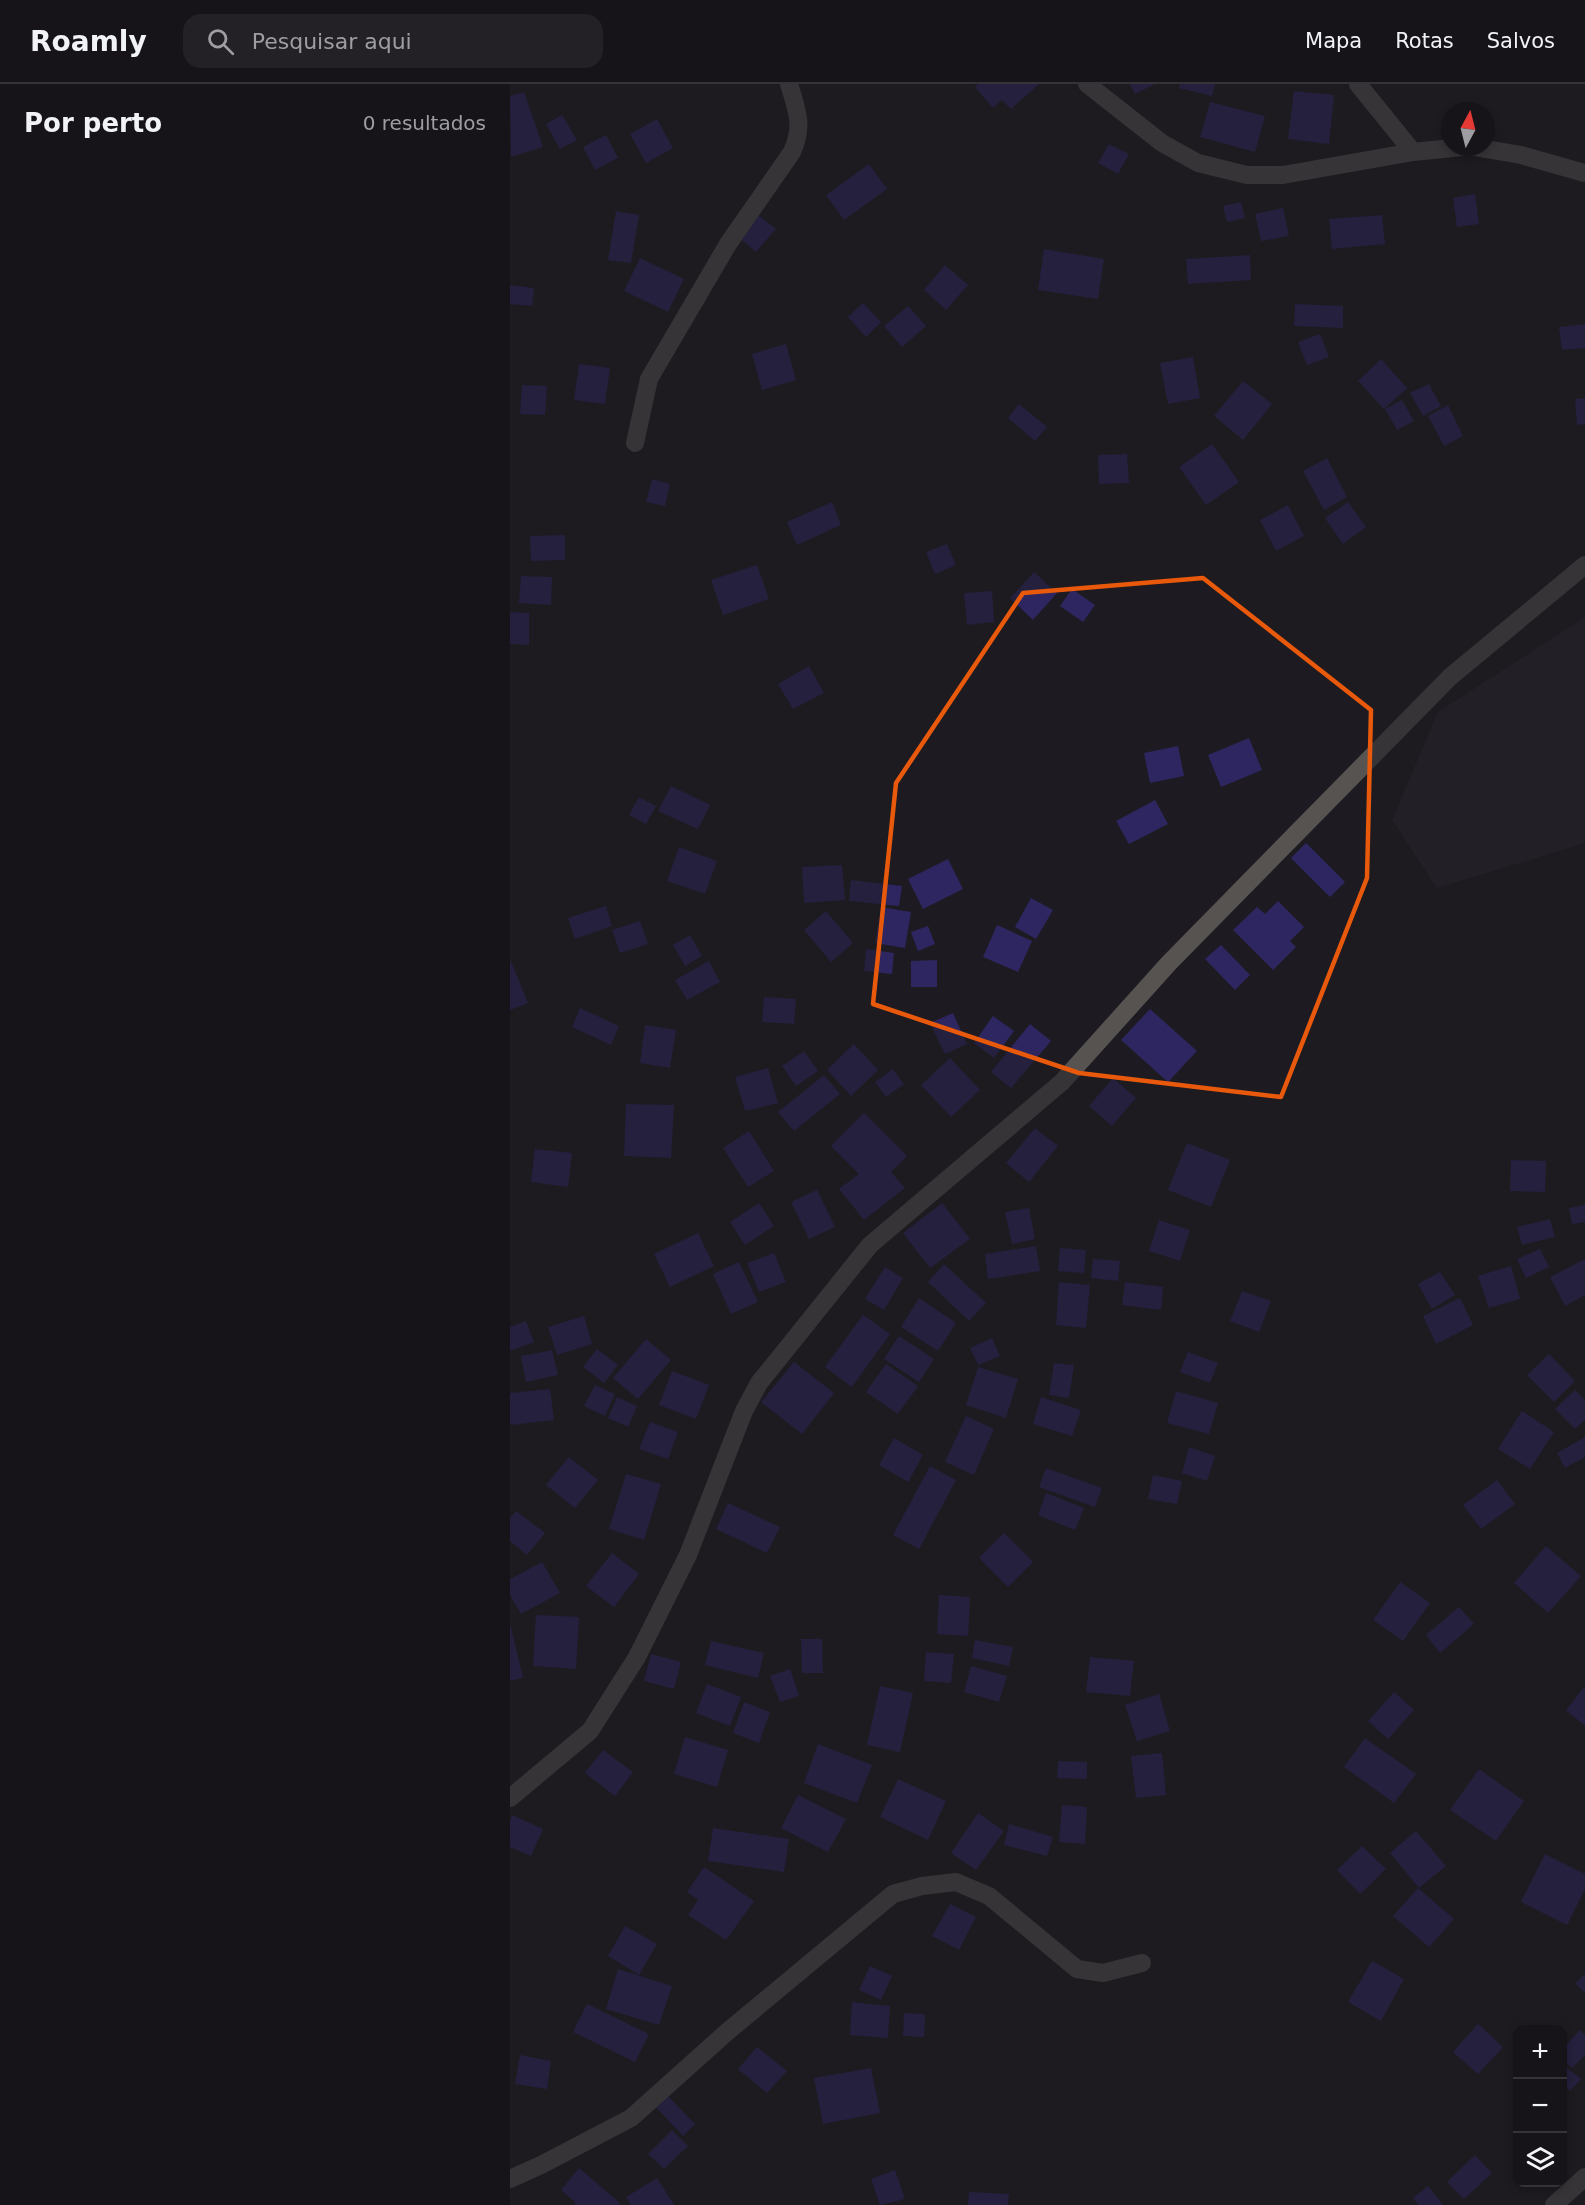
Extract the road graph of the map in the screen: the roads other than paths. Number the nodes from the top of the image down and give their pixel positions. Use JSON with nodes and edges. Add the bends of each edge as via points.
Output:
{"nodes":[{"id":1,"x":789,"y":84,"type":"edge"},
{"id":2,"x":1087,"y":84,"type":"edge"},
{"id":3,"x":1358,"y":84,"type":"edge"},
{"id":4,"x":1441,"y":149,"type":"edge"},
{"id":5,"x":1495,"y":151,"type":"edge"},
{"id":6,"x":1413,"y":152,"type":"junction"},
{"id":7,"x":1585,"y":173,"type":"edge"},
{"id":8,"x":635,"y":442,"type":"dead end"},
{"id":9,"x":1585,"y":565,"type":"edge"},
{"id":10,"x":510,"y":1798,"type":"edge"},
{"id":11,"x":1142,"y":1963,"type":"dead end"},
{"id":12,"x":1585,"y":2177,"type":"edge"},
{"id":13,"x":510,"y":2179,"type":"edge"},
{"id":14,"x":1554,"y":2205,"type":"edge"}],
"edges":[{"from":1,"to":8,"type":"street","via":[[800,120],[800,136],[728,244],[649,379]]},
{"from":2,"to":6,"type":"street","via":[[1162,143],[1198,163],[1247,175],[1283,175]]},
{"from":3,"to":6,"type":"street"},
{"from":4,"to":6,"type":"street"},
{"from":5,"to":7,"type":"street"},
{"from":9,"to":10,"type":"street","via":[[1450,677],[1169,963],[1062,1082],[870,1245],[759,1383],[744,1411],[688,1555],[637,1657],[590,1731]]},
{"from":11,"to":13,"type":"street","via":[[1103,1973],[1077,1970],[989,1896],[956,1882],[893,1894],[631,2118]]},
{"from":12,"to":14,"type":"street"}]}
